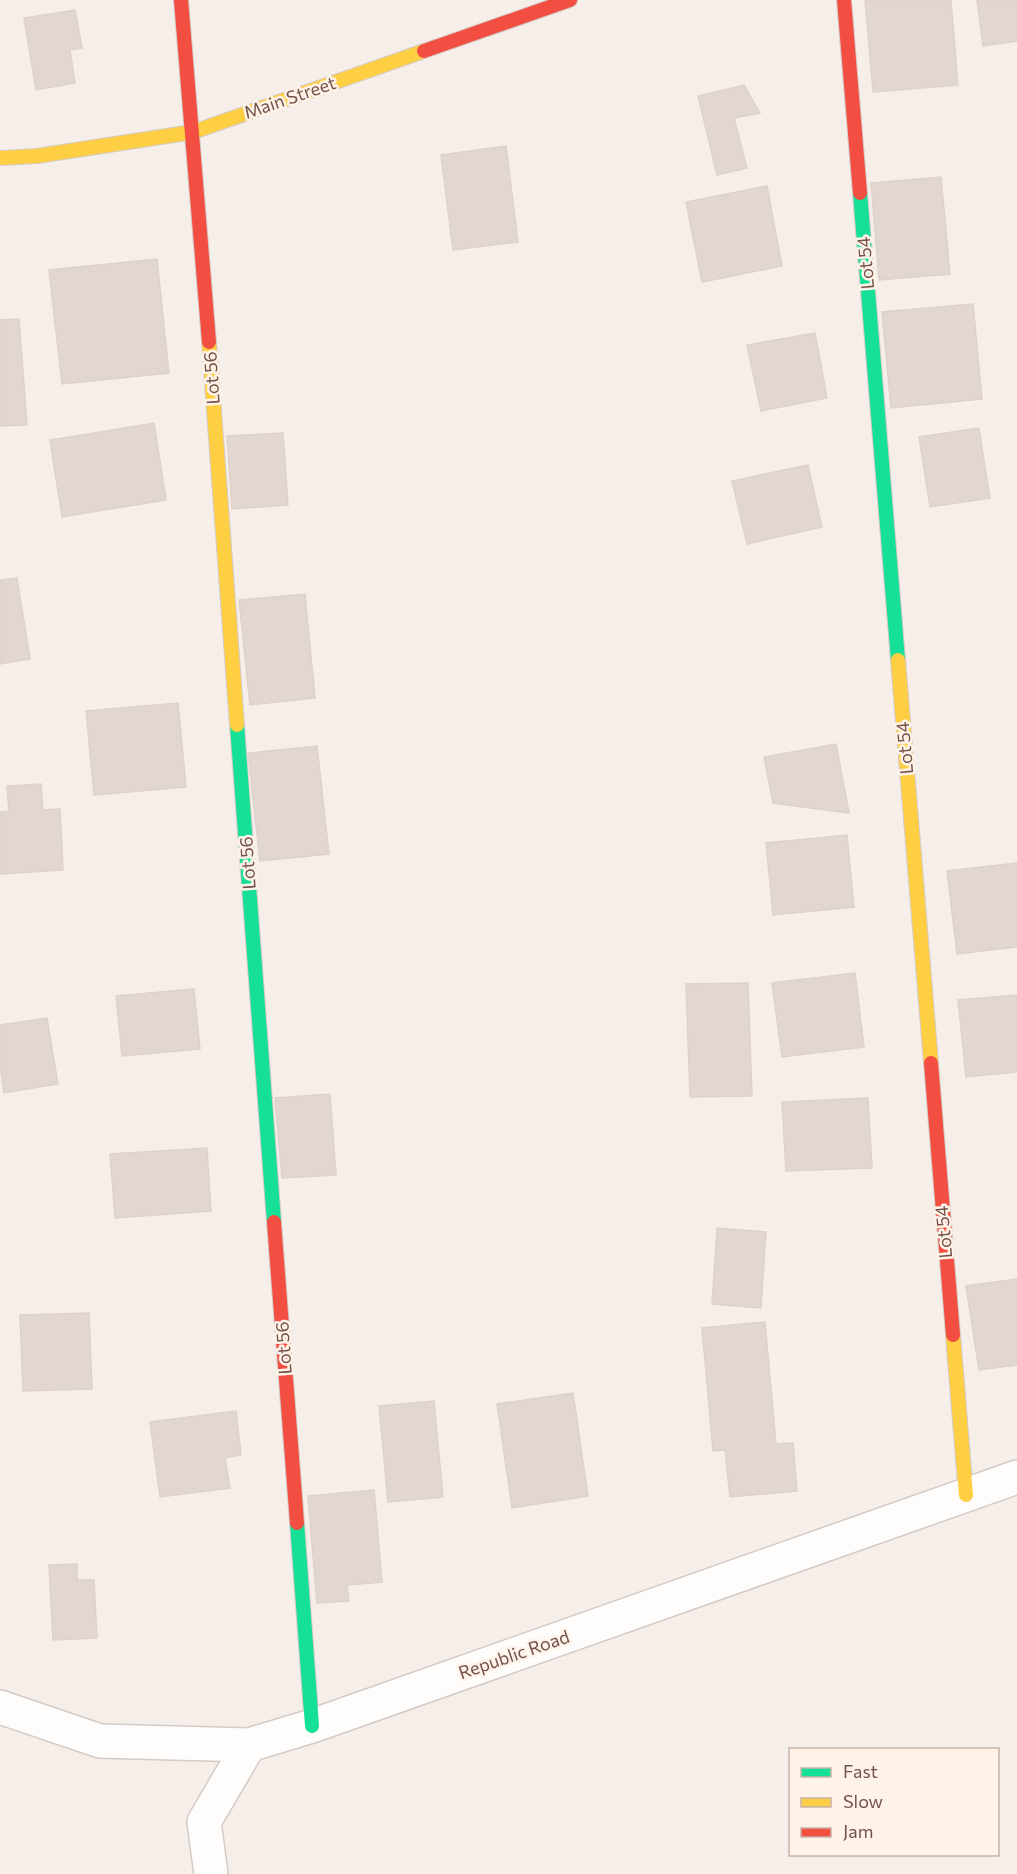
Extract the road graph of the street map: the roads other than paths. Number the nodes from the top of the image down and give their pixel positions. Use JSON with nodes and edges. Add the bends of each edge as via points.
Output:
{"nodes":[{"id":1,"x":181,"y":0,"type":"edge"},
{"id":2,"x":570,"y":0,"type":"edge"},
{"id":3,"x":844,"y":0,"type":"edge"},
{"id":4,"x":520,"y":9,"type":"edge"},
{"id":5,"x":193,"y":132,"type":"junction"},
{"id":6,"x":0,"y":158,"type":"edge"},
{"id":7,"x":1017,"y":1477,"type":"edge"},
{"id":8,"x":966,"y":1495,"type":"junction"},
{"id":9,"x":0,"y":1707,"type":"edge"},
{"id":10,"x":312,"y":1726,"type":"junction"},
{"id":11,"x":249,"y":1745,"type":"junction"},
{"id":12,"x":211,"y":1874,"type":"edge"}],
"edges":[{"from":1,"to":5,"type":"street","name":"Lot 56"},
{"from":2,"to":4,"type":"street","name":"Main Street"},
{"from":3,"to":8,"type":"street","name":"Lot 54"},
{"from":4,"to":5,"type":"street","name":"Main Street"},
{"from":5,"to":6,"type":"street","name":"Main Street"},
{"from":5,"to":10,"type":"street","name":"Lot 56"},
{"from":7,"to":8,"type":"street","name":"Republic Road"},
{"from":8,"to":10,"type":"street","name":"Republic Road"},
{"from":9,"to":11,"type":"street","name":"Republic Road","via":[[100,1741]]},
{"from":10,"to":11,"type":"street","name":"Republic Road"},
{"from":11,"to":12,"type":"street","via":[[204,1822]]}]}
